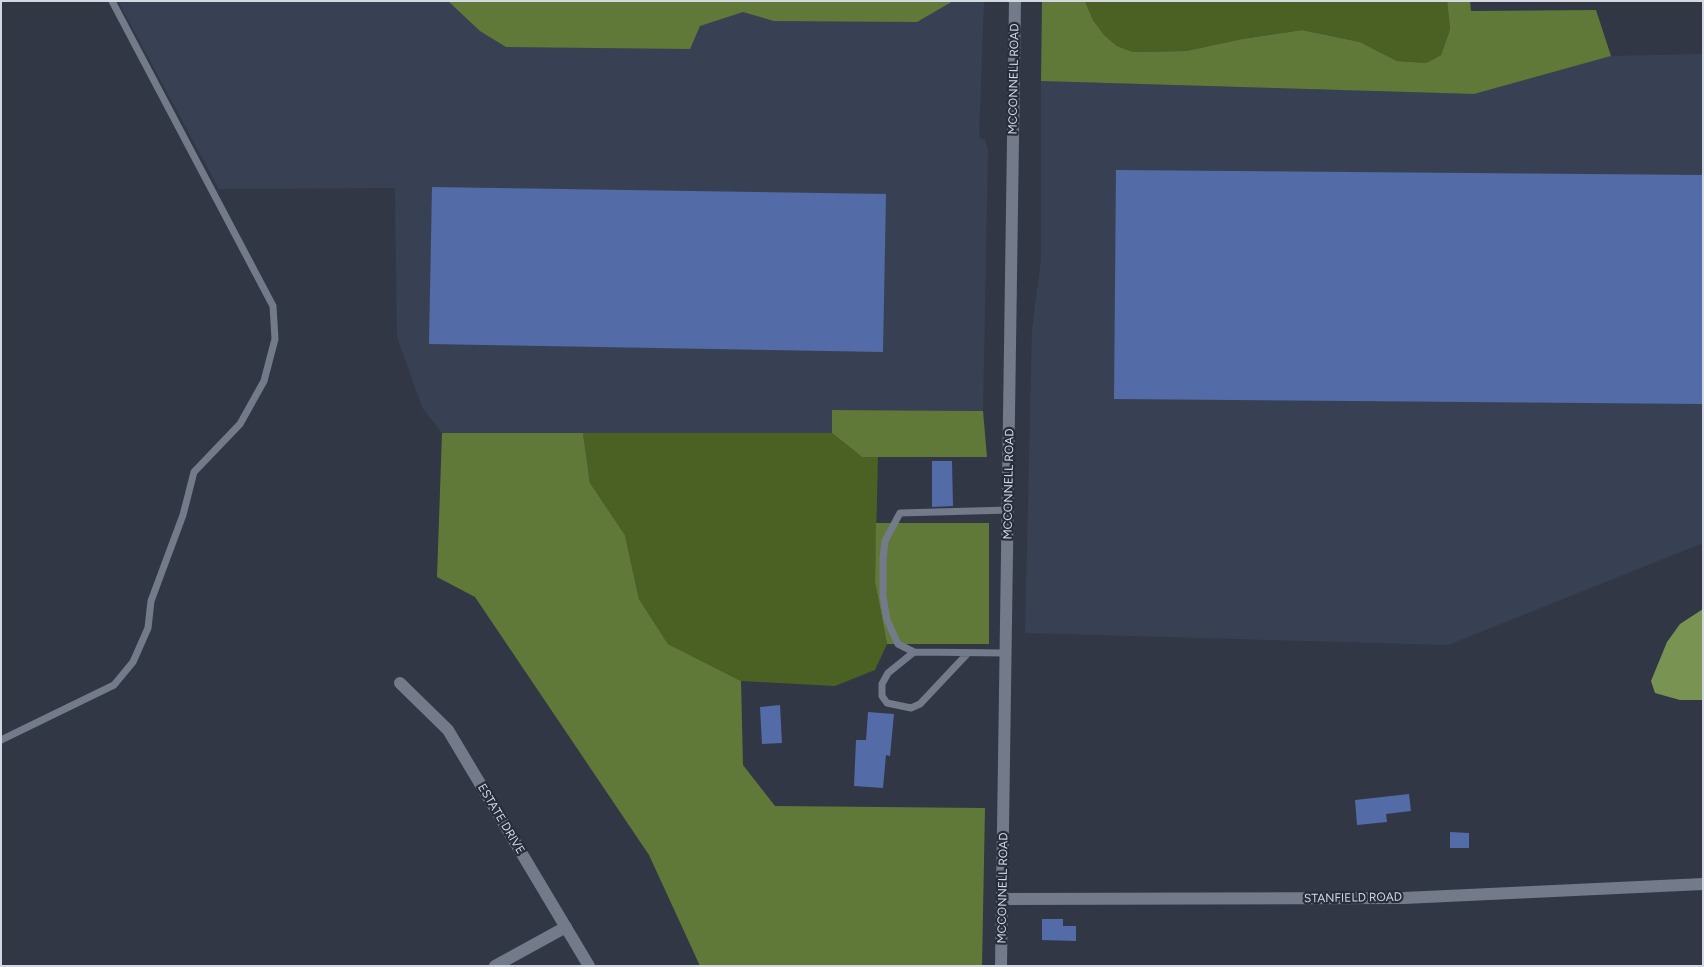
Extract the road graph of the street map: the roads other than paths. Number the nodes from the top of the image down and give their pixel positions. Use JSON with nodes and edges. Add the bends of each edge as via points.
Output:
{"nodes":[{"id":1,"x":112,"y":1,"type":"edge"},
{"id":2,"x":1015,"y":1,"type":"edge"},
{"id":3,"x":1009,"y":510,"type":"junction"},
{"id":4,"x":914,"y":652,"type":"junction"},
{"id":5,"x":968,"y":653,"type":"junction"},
{"id":6,"x":1007,"y":653,"type":"junction"},
{"id":7,"x":400,"y":683,"type":"dead end"},
{"id":8,"x":1,"y":740,"type":"edge"},
{"id":9,"x":1703,"y":884,"type":"edge"},
{"id":10,"x":1003,"y":899,"type":"junction"},
{"id":11,"x":566,"y":927,"type":"junction"},
{"id":12,"x":495,"y":966,"type":"edge"},
{"id":13,"x":589,"y":966,"type":"edge"},
{"id":14,"x":1001,"y":966,"type":"edge"}],
"edges":[{"from":1,"to":8,"type":"lane","via":[[274,306],[275,339],[264,381],[240,424],[194,472],[183,515],[151,601],[148,628],[133,662],[114,686]]},
{"from":2,"to":3,"type":"street","name":"MCCONNELL ROAD"},
{"from":3,"to":4,"type":"lane","via":[[900,513],[885,541],[883,596],[887,620],[898,644]]},
{"from":3,"to":6,"type":"street","name":"MCCONNELL ROAD"},
{"from":4,"to":5,"type":"lane"},
{"from":4,"to":5,"type":"lane","via":[[888,673],[882,684],[882,696],[887,703],[911,708],[920,704]]},
{"from":5,"to":6,"type":"lane"},
{"from":6,"to":10,"type":"street","name":"MCCONNELL ROAD"},
{"from":7,"to":11,"type":"street","name":"ESTATE DRIVE","via":[[448,730]]},
{"from":9,"to":10,"type":"street","name":"STANFIELD ROAD","via":[[1404,898]]},
{"from":10,"to":14,"type":"street","name":"MCCONNELL ROAD"},
{"from":11,"to":12,"type":"street"},
{"from":11,"to":13,"type":"street","name":"ESTATE DRIVE"}]}
